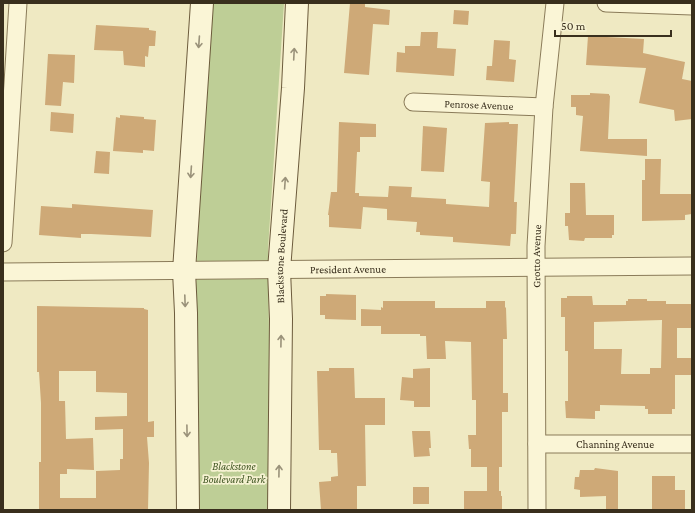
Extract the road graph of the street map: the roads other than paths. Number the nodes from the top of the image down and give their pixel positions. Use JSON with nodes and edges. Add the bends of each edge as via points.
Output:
{"nodes":[{"id":1,"x":18,"y":3,"type":"edge"},
{"id":2,"x":202,"y":3,"type":"edge"},
{"id":3,"x":297,"y":3,"type":"edge"},
{"id":4,"x":554,"y":3,"type":"edge"},
{"id":5,"x":606,"y":3,"type":"edge"},
{"id":6,"x":692,"y":6,"type":"edge"},
{"id":7,"x":414,"y":102,"type":"dead end"},
{"id":8,"x":544,"y":107,"type":"junction"},
{"id":9,"x":3,"y":243,"type":"edge"},
{"id":10,"x":692,"y":266,"type":"edge"},
{"id":11,"x":536,"y":268,"type":"junction"},
{"id":12,"x":184,"y":270,"type":"junction"},
{"id":13,"x":278,"y":270,"type":"junction"},
{"id":14,"x":3,"y":272,"type":"edge"},
{"id":15,"x":537,"y":444,"type":"junction"},
{"id":16,"x":692,"y":444,"type":"edge"},
{"id":17,"x":188,"y":510,"type":"edge"},
{"id":18,"x":279,"y":510,"type":"edge"},
{"id":19,"x":537,"y":510,"type":"edge"}],
"edges":[{"from":1,"to":9,"type":"street"},
{"from":2,"to":12,"type":"main road","one_way":true},
{"from":13,"to":3,"type":"main road","name":"Blackstone Boulevard","one_way":true,"via":[[293,88]]},
{"from":4,"to":8,"type":"street","name":"Grotto Avenue"},
{"from":5,"to":6,"type":"street"},
{"from":7,"to":8,"type":"street","name":"Penrose Avenue"},
{"from":8,"to":11,"type":"street","name":"Grotto Avenue","via":[[537,203]]},
{"from":10,"to":11,"type":"street","name":"President Avenue"},
{"from":11,"to":13,"type":"street","name":"President Avenue"},
{"from":11,"to":15,"type":"street","name":"Grotto Avenue"},
{"from":12,"to":13,"type":"street","name":"President Avenue"},
{"from":12,"to":14,"type":"street","name":"President Avenue"},
{"from":12,"to":17,"type":"main road","one_way":true},
{"from":18,"to":13,"type":"main road","name":"Blackstone Boulevard","one_way":true,"via":[[281,319]]},
{"from":15,"to":16,"type":"street","name":"Channing Avenue"},
{"from":15,"to":19,"type":"street","name":"Grotto Avenue"}]}
